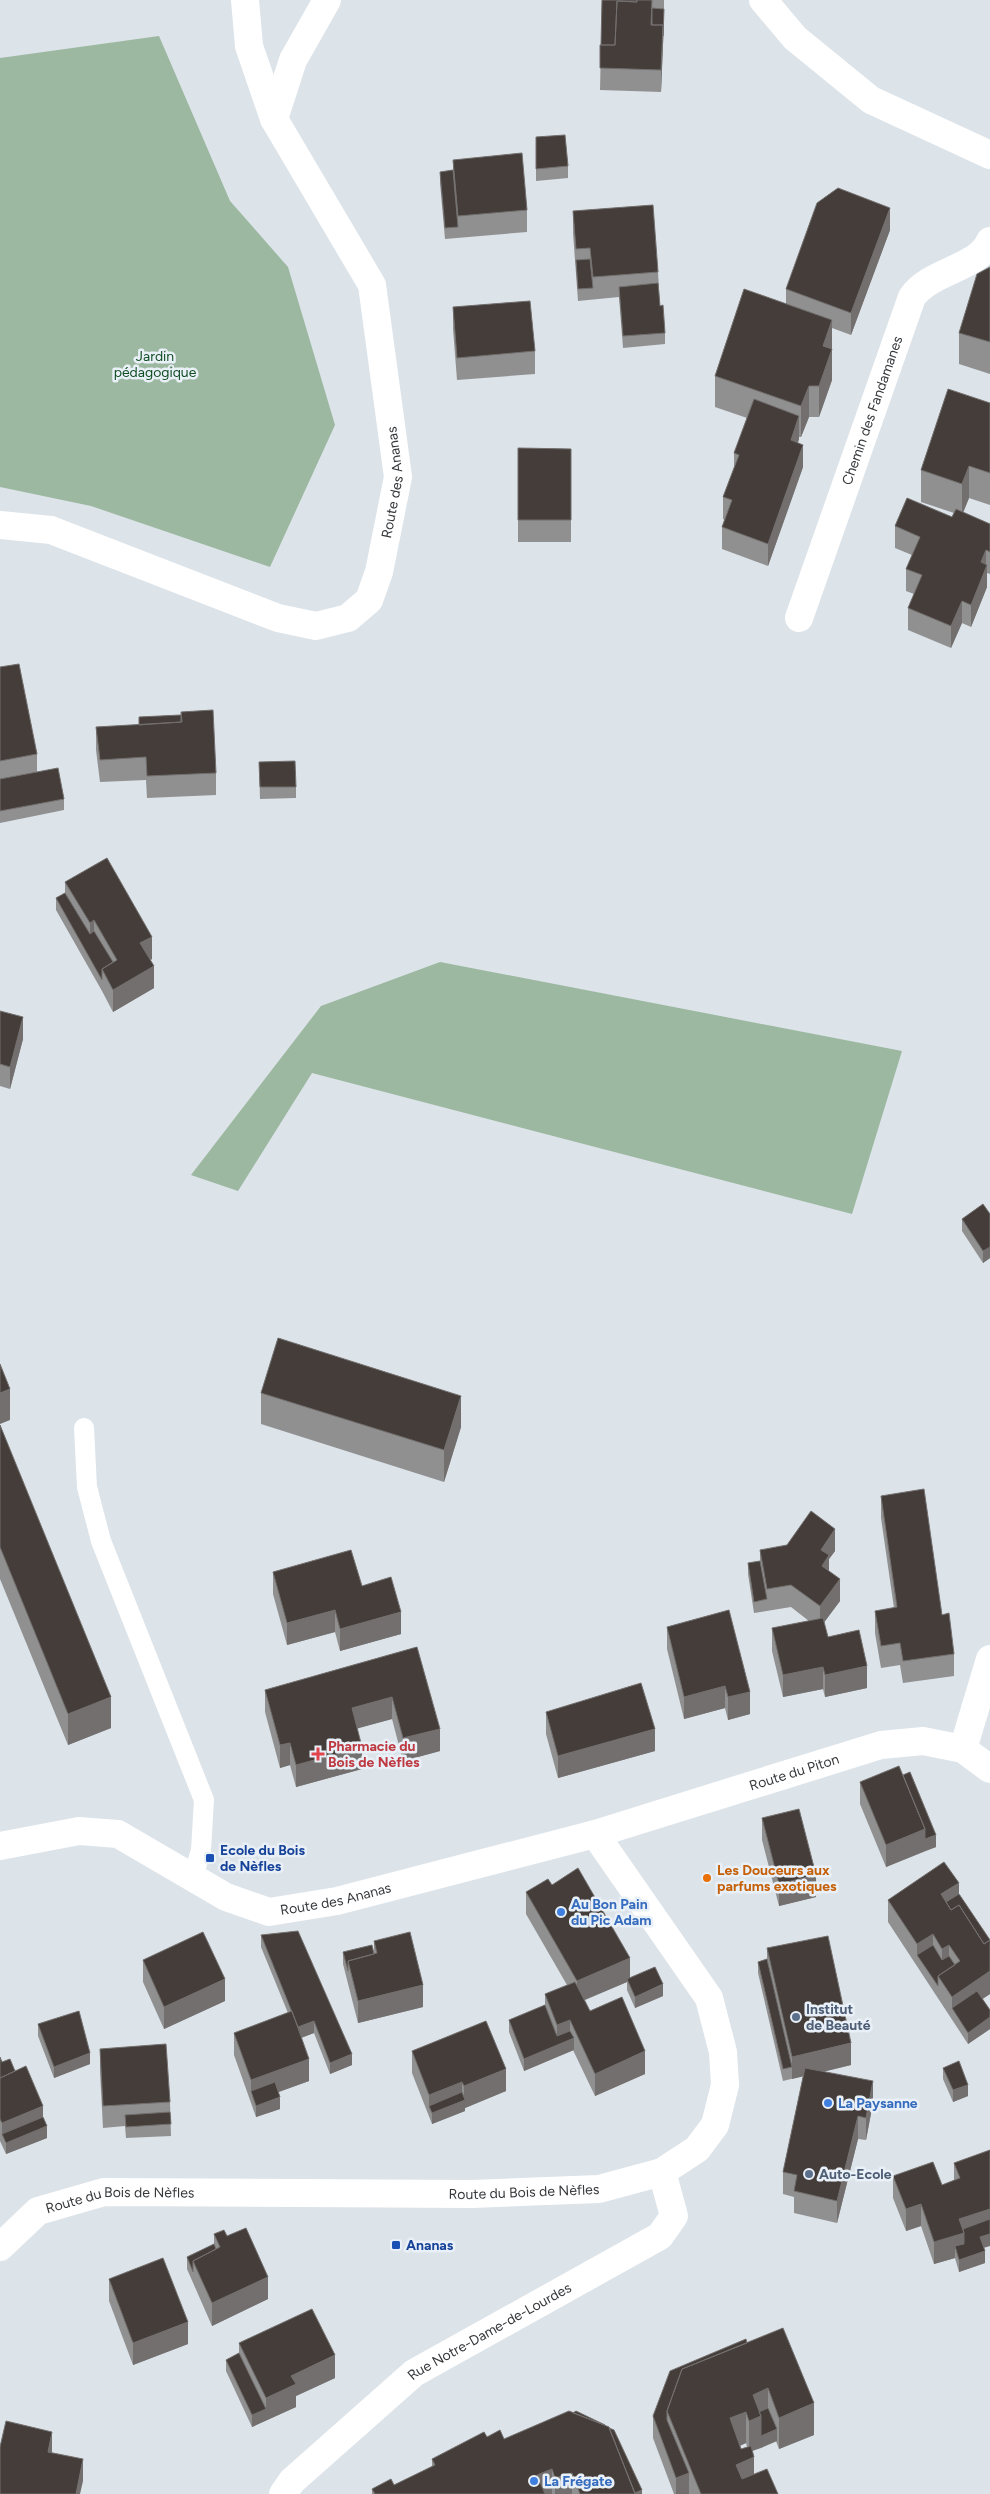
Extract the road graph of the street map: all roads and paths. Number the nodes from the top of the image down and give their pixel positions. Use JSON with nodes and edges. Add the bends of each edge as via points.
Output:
{"nodes":[{"id":1,"x":245,"y":0,"type":"edge"},
{"id":2,"x":326,"y":0,"type":"edge"},
{"id":3,"x":764,"y":0,"type":"edge"},
{"id":4,"x":274,"y":119,"type":"junction"},
{"id":5,"x":990,"y":155,"type":"edge"},
{"id":6,"x":990,"y":241,"type":"edge"},
{"id":7,"x":0,"y":525,"type":"edge"},
{"id":8,"x":800,"y":618,"type":"dead end"},
{"id":9,"x":84,"y":1428,"type":"dead end"},
{"id":10,"x":990,"y":1659,"type":"edge"},
{"id":11,"x":962,"y":1749,"type":"junction"},
{"id":12,"x":990,"y":1769,"type":"edge"},
{"id":13,"x":594,"y":1834,"type":"junction"},
{"id":14,"x":0,"y":1846,"type":"edge"},
{"id":15,"x":193,"y":1877,"type":"junction"},
{"id":16,"x":662,"y":2172,"type":"junction"},
{"id":17,"x":0,"y":2247,"type":"edge"},
{"id":18,"x":283,"y":2494,"type":"edge"}],
"edges":[{"from":1,"to":4,"type":"street","name":"Route des Ananas","via":[[249,46]]},
{"from":2,"to":4,"type":"street","via":[[293,60]]},
{"from":3,"to":5,"type":"street","via":[[795,38],[871,100]]},
{"from":4,"to":7,"type":"street","name":"Route des Ananas","via":[[372,285],[398,477],[369,600],[348,618],[316,626],[278,618],[51,530]]},
{"from":6,"to":8,"type":"street","name":"Chemin des Fandamanes","via":[[976,257],[930,279],[912,297]]},
{"from":9,"to":15,"type":"lane","via":[[88,1487],[101,1541],[204,1800],[201,1850]]},
{"from":10,"to":11,"type":"street"},
{"from":11,"to":12,"type":"street","name":"Route du Piton"},
{"from":11,"to":13,"type":"street","name":"Route du Piton","via":[[923,1741],[881,1745]]},
{"from":13,"to":15,"type":"street","name":"Route des Ananas","via":[[338,1901],[269,1912],[226,1897]]},
{"from":13,"to":16,"type":"street","name":"Route du Bois de Nèfles","via":[[709,1998],[723,2052],[725,2085],[714,2125],[697,2149]]},
{"from":14,"to":15,"type":"street","name":"Route des Ananas","via":[[79,1831],[118,1834]]},
{"from":16,"to":17,"type":"street","name":"Route du Bois de Nèfles","via":[[599,2189],[472,2194],[104,2192],[38,2211]]},
{"from":16,"to":18,"type":"street","name":"Rue Notre-Dame-de-Lourdes","via":[[674,2216],[660,2236],[414,2373],[292,2481]]}]}
